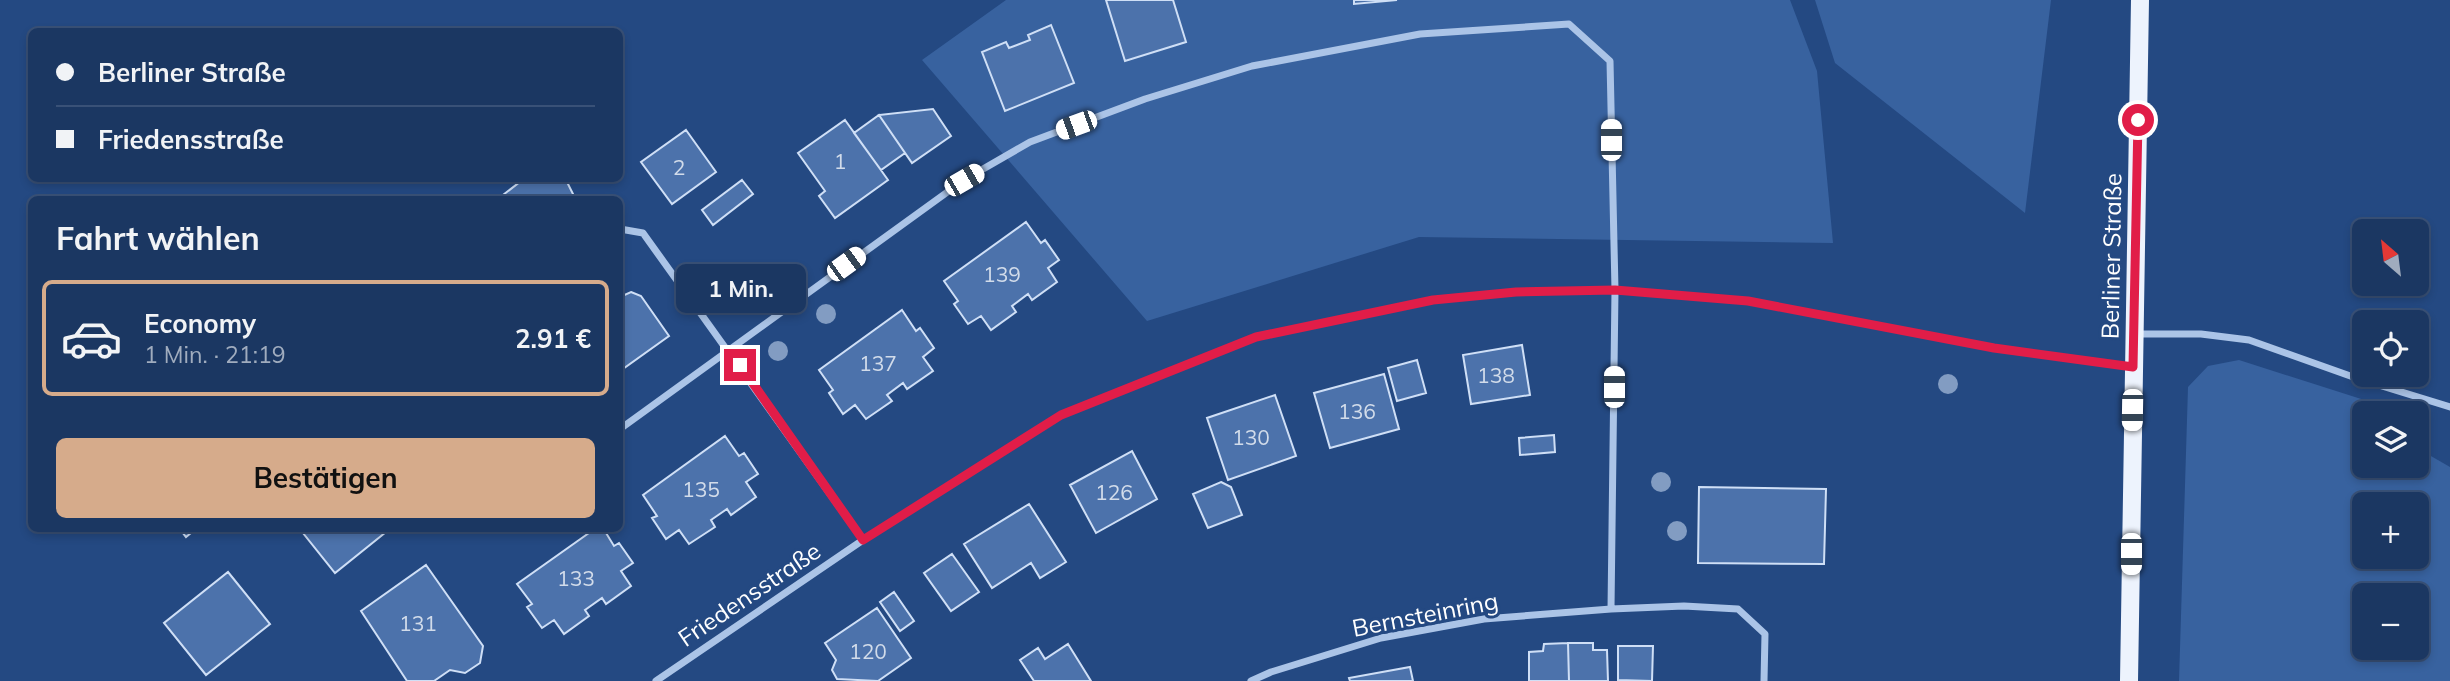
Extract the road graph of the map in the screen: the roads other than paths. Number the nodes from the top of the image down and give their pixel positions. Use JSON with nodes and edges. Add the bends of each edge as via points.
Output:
{"nodes":[{"id":1,"x":2140,"y":0,"type":"edge"},
{"id":2,"x":623,"y":230,"type":"edge"},
{"id":3,"x":1615,"y":290,"type":"junction"},
{"id":4,"x":2133,"y":334,"type":"junction"},
{"id":5,"x":728,"y":349,"type":"junction"},
{"id":6,"x":2133,"y":367,"type":"junction"},
{"id":7,"x":2450,"y":407,"type":"edge"},
{"id":8,"x":623,"y":427,"type":"edge"},
{"id":9,"x":863,"y":540,"type":"junction"},
{"id":10,"x":1611,"y":609,"type":"junction"},
{"id":11,"x":656,"y":681,"type":"edge"},
{"id":12,"x":1251,"y":681,"type":"edge"},
{"id":13,"x":1764,"y":681,"type":"edge"},
{"id":14,"x":2129,"y":681,"type":"edge"}],
"edges":[{"from":1,"to":4,"type":"main road","name":"Berliner Straße"},
{"from":2,"to":5,"type":"street","via":[[643,233]]},
{"from":3,"to":5,"type":"street","via":[[1611,61],[1569,24],[1521,26],[1420,34],[1252,65],[1030,142],[964,180]]},
{"from":3,"to":6,"type":"street","name":"Friedensstraße","via":[[1748,301],[1994,348]]},
{"from":3,"to":9,"type":"street","name":"Friedensstraße","via":[[1433,300],[1256,337],[1061,415]]},
{"from":3,"to":10,"type":"street"},
{"from":4,"to":6,"type":"main road","name":"Berliner Straße"},
{"from":4,"to":7,"type":"street","via":[[2201,334],[2249,340]]},
{"from":5,"to":8,"type":"street"},
{"from":5,"to":9,"type":"street"},
{"from":6,"to":14,"type":"main road","name":"Berliner Straße"},
{"from":9,"to":11,"type":"street","name":"Friedensstraße"},
{"from":10,"to":12,"type":"street","name":"Bernsteinring","via":[[1485,619],[1381,638]]},
{"from":10,"to":13,"type":"street","name":"Bernsteinring","via":[[1738,609],[1765,634]]}]}
